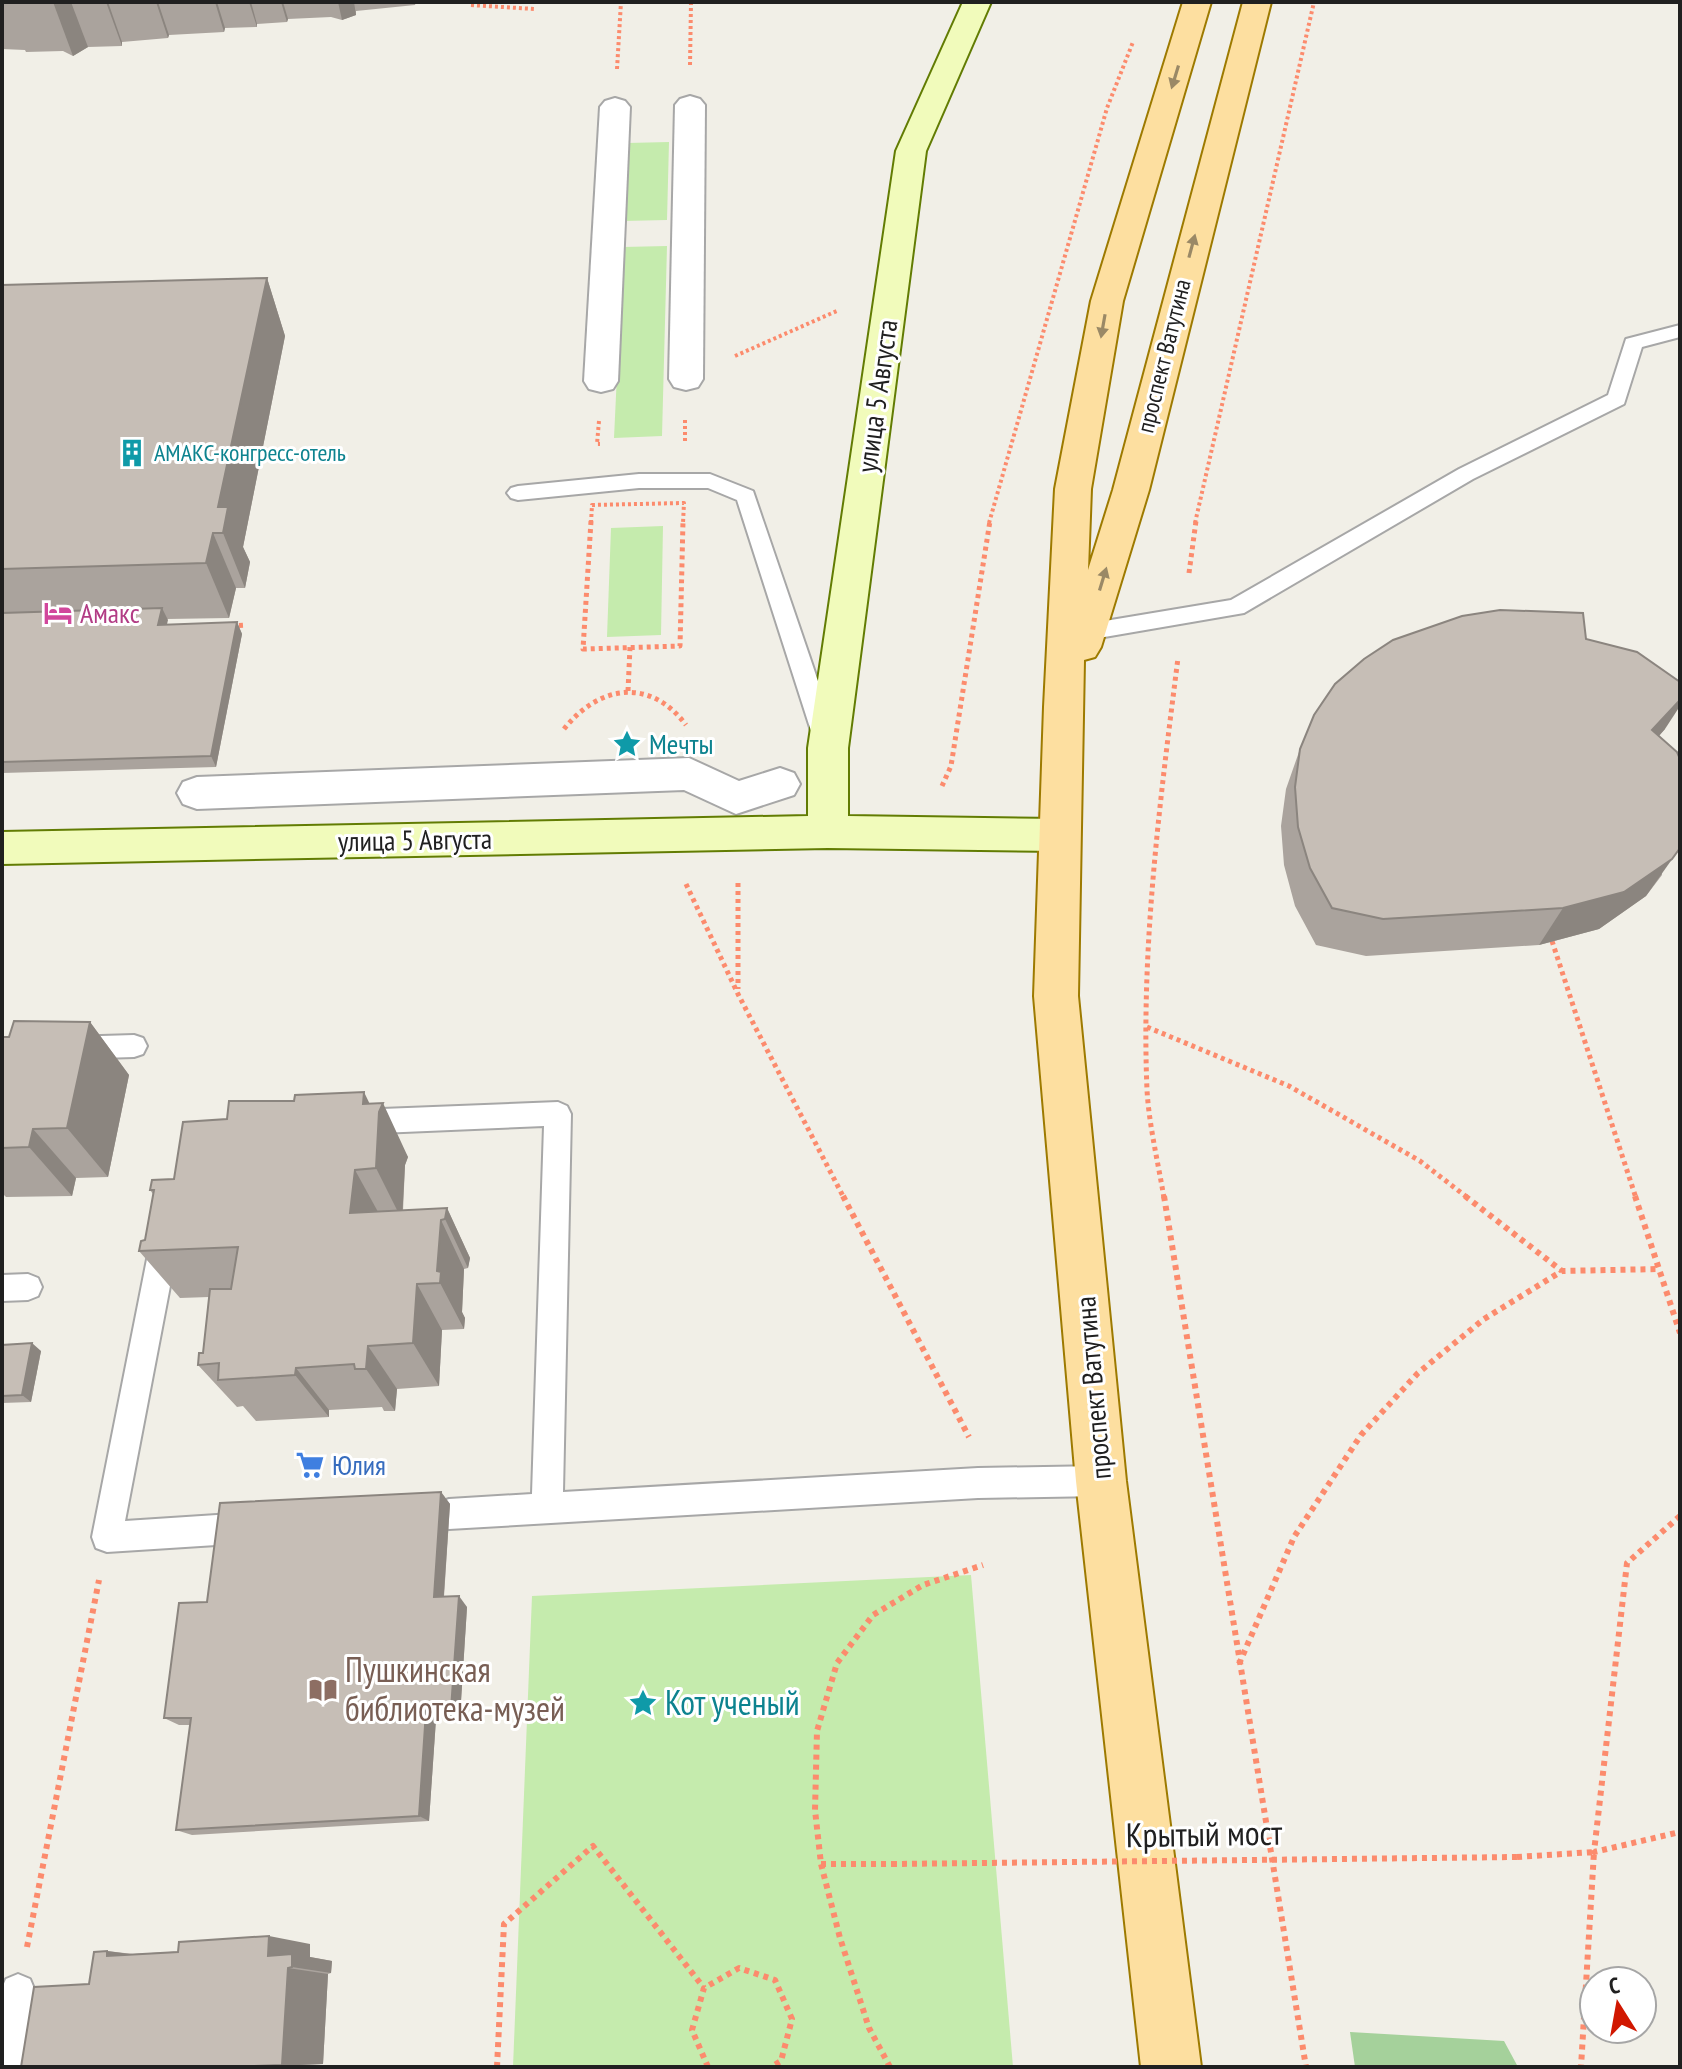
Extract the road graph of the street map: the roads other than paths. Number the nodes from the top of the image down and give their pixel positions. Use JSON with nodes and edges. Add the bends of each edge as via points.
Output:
{"nodes":[{"id":1,"x":977,"y":2,"type":"edge"},
{"id":2,"x":1197,"y":2,"type":"edge"},
{"id":3,"x":1257,"y":2,"type":"edge"},
{"id":4,"x":690,"y":105,"type":"road end"},
{"id":5,"x":615,"y":107,"type":"road end"},
{"id":6,"x":1680,"y":331,"type":"edge"},
{"id":7,"x":686,"y":378,"type":"road end"},
{"id":8,"x":601,"y":381,"type":"dead end"},
{"id":9,"x":518,"y":493,"type":"dead end"},
{"id":10,"x":1087,"y":632,"type":"junction"},
{"id":11,"x":1063,"y":707,"type":"junction"},
{"id":12,"x":828,"y":748,"type":"junction"},
{"id":13,"x":780,"y":784,"type":"dead end"},
{"id":14,"x":197,"y":793,"type":"dead end"},
{"id":15,"x":737,"y":815,"type":"junction"},
{"id":16,"x":828,"y":832,"type":"junction"},
{"id":17,"x":1060,"y":835,"type":"junction"},
{"id":18,"x":2,"y":848,"type":"edge"},
{"id":19,"x":134,"y":1046,"type":"dead end"},
{"id":20,"x":2,"y":1050,"type":"edge"},
{"id":21,"x":324,"y":1123,"type":"edge"},
{"id":22,"x":171,"y":1209,"type":"edge"},
{"id":23,"x":1101,"y":1481,"type":"junction"},
{"id":24,"x":547,"y":1507,"type":"junction"},
{"id":25,"x":449,"y":1514,"type":"dead end"},
{"id":26,"x":232,"y":1529,"type":"edge"},
{"id":27,"x":18,"y":1991,"type":"road end"},
{"id":28,"x":3,"y":2067,"type":"edge"},
{"id":29,"x":1171,"y":2067,"type":"edge"}],
"edges":[{"from":1,"to":12,"type":"street","name":"улица 5 Августа","via":[[911,151]]},
{"from":2,"to":11,"type":"main road","name":"проспект Ватутина","one_way":true,"via":[[1107,301],[1073,489]]},
{"from":10,"to":3,"type":"main road","name":"проспект Ватутина","one_way":true,"via":[[1131,490]]},
{"from":4,"to":7,"type":"street"},
{"from":5,"to":8,"type":"street"},
{"from":6,"to":10,"type":"lane","via":[[1633,343],[1617,399],[1466,474],[1236,607]]},
{"from":9,"to":12,"type":"lane","via":[[639,481],[710,481],[746,496]]},
{"from":10,"to":11,"type":"main road","name":"проспект Ватутина"},
{"from":11,"to":17,"type":"main road","name":"проспект Ватутина"},
{"from":12,"to":16,"type":"street","name":"улица 5 Августа"},
{"from":13,"to":15,"type":"street"},
{"from":14,"to":15,"type":"street","via":[[688,758]]},
{"from":15,"to":16,"type":"street","name":"улица 5 Августа"},
{"from":15,"to":18,"type":"street","name":"улица 5 Августа"},
{"from":16,"to":17,"type":"street","name":"улица 5 Августа"},
{"from":17,"to":23,"type":"main road","name":"проспект Ватутина","via":[[1056,996]]},
{"from":19,"to":20,"type":"lane"},
{"from":21,"to":24,"type":"lane","via":[[558,1114]]},
{"from":22,"to":26,"type":"lane","via":[[107,1537]]},
{"from":23,"to":24,"type":"lane"},
{"from":23,"to":29,"type":"main road","name":"проспект Ватутина"},
{"from":24,"to":25,"type":"lane"},
{"from":27,"to":28,"type":"lane"}]}
